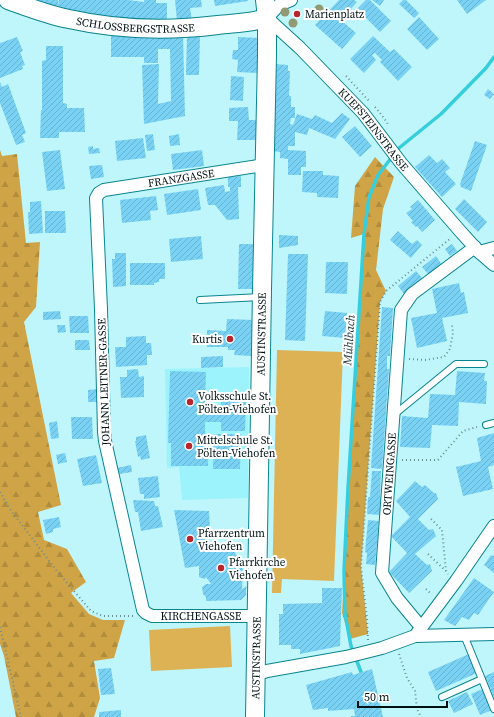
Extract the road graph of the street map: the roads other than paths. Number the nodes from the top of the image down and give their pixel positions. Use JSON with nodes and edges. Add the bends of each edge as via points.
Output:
{"nodes":[{"id":1,"x":8,"y":0,"type":"edge"},
{"id":2,"x":265,"y":0,"type":"edge"},
{"id":3,"x":291,"y":0,"type":"edge"},
{"id":4,"x":267,"y":18,"type":"junction"},
{"id":5,"x":264,"y":165,"type":"junction"},
{"id":6,"x":98,"y":193,"type":"joint"},
{"id":7,"x":494,"y":248,"type":"edge"},
{"id":8,"x":477,"y":250,"type":"junction"},
{"id":9,"x":494,"y":265,"type":"edge"},
{"id":10,"x":262,"y":296,"type":"junction"},
{"id":11,"x":200,"y":300,"type":"dead end"},
{"id":12,"x":484,"y":364,"type":"dead end"},
{"id":13,"x":394,"y":415,"type":"junction"},
{"id":14,"x":494,"y":423,"type":"edge"},
{"id":15,"x":486,"y":425,"type":"road end"},
{"id":16,"x":494,"y":526,"type":"edge"},
{"id":17,"x":146,"y":613,"type":"joint"},
{"id":18,"x":256,"y":616,"type":"junction"},
{"id":19,"x":418,"y":632,"type":"junction"},
{"id":20,"x":494,"y":634,"type":"edge"},
{"id":21,"x":464,"y":635,"type":"junction"},
{"id":22,"x":255,"y":675,"type":"junction"},
{"id":23,"x":482,"y":679,"type":"junction"},
{"id":24,"x":442,"y":698,"type":"dead end"},
{"id":25,"x":493,"y":705,"type":"edge"},
{"id":26,"x":255,"y":717,"type":"edge"}],
"edges":[{"from":1,"to":4,"type":"main road","name":"SCHLOSSBERGSTRASSE","via":[[68,19],[117,26],[200,27]]},
{"from":2,"to":4,"type":"main road","name":"AUSTINSTRASSE"},
{"from":3,"to":4,"type":"street","via":[[279,5]]},
{"from":4,"to":5,"type":"main road","name":"AUSTINSTRASSE"},
{"from":4,"to":8,"type":"street","name":"KUEFSTEINSTRASSE","via":[[363,113],[389,148]]},
{"from":5,"to":6,"type":"street","name":"FRANZGASSE"},
{"from":5,"to":10,"type":"main road","name":"AUSTINSTRASSE"},
{"from":6,"to":17,"type":"street","name":"JOHANN LEITNER-GASSE","via":[[96,198],[105,441],[140,598]]},
{"from":7,"to":8,"type":"street"},
{"from":8,"to":9,"type":"street","name":"KUEFSTEINSTRASSE"},
{"from":8,"to":13,"type":"street","via":[[412,294],[401,310]]},
{"from":10,"to":11,"type":"lane"},
{"from":10,"to":18,"type":"main road","name":"AUSTINSTRASSE"},
{"from":12,"to":13,"type":"lane","via":[[456,364]]},
{"from":13,"to":19,"type":"street","name":"ORTWEINGASSE","via":[[382,573]]},
{"from":14,"to":15,"type":"lane"},
{"from":16,"to":19,"type":"street"},
{"from":17,"to":18,"type":"street","name":"KIRCHENGASSE","via":[[152,616]]},
{"from":18,"to":22,"type":"main road","name":"AUSTINSTRASSE"},
{"from":19,"to":21,"type":"street"},
{"from":19,"to":22,"type":"street","via":[[382,648]]},
{"from":20,"to":21,"type":"street"},
{"from":21,"to":23,"type":"lane"},
{"from":22,"to":26,"type":"main road","name":"AUSTINSTRASSE"},
{"from":23,"to":24,"type":"lane"},
{"from":23,"to":25,"type":"lane"}]}
